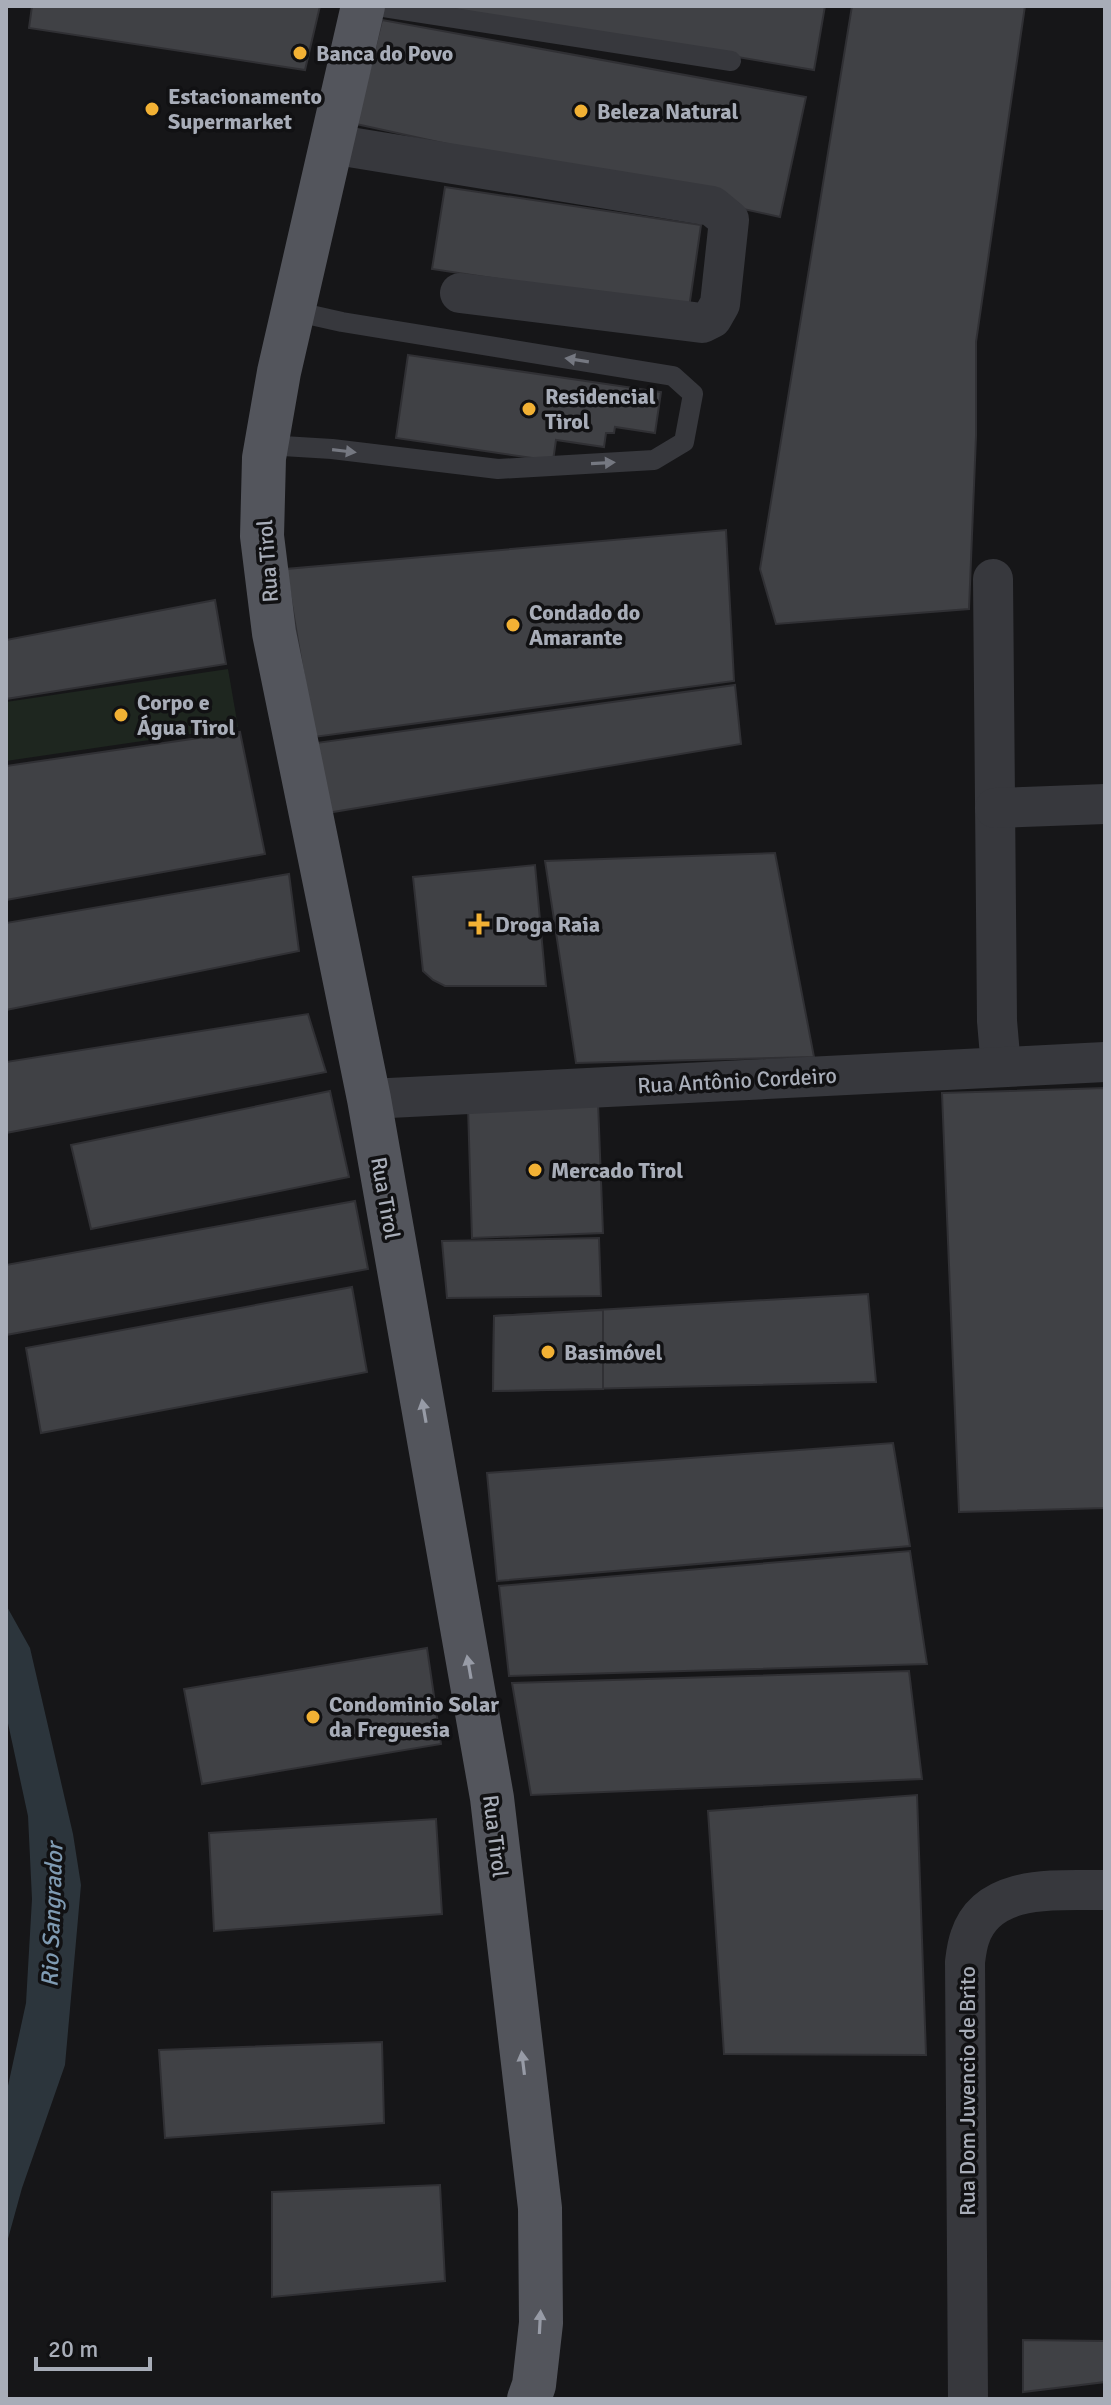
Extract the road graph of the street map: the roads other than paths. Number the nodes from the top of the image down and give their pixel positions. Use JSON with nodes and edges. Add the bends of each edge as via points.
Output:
{"nodes":[{"id":1,"x":363,"y":6,"type":"edge"},
{"id":2,"x":377,"y":6,"type":"edge"},
{"id":3,"x":731,"y":61,"type":"dead end"},
{"id":4,"x":331,"y":144,"type":"junction"},
{"id":5,"x":460,"y":293,"type":"dead end"},
{"id":6,"x":293,"y":311,"type":"junction"},
{"id":7,"x":266,"y":445,"type":"junction"},
{"id":8,"x":993,"y":579,"type":"dead end"},
{"id":9,"x":1105,"y":804,"type":"edge"},
{"id":10,"x":995,"y":808,"type":"junction"},
{"id":11,"x":1105,"y":1062,"type":"edge"},
{"id":12,"x":1001,"y":1067,"type":"junction"},
{"id":13,"x":369,"y":1099,"type":"junction"},
{"id":14,"x":1105,"y":1890,"type":"edge"},
{"id":15,"x":529,"y":2399,"type":"edge"},
{"id":16,"x":968,"y":2399,"type":"edge"}],
"edges":[{"from":1,"to":4,"type":"main road","name":"Rua Tirol"},
{"from":2,"to":3,"type":"lane"},
{"from":4,"to":5,"type":"street","via":[[712,206],[729,220],[720,304],[702,323]]},
{"from":4,"to":6,"type":"main road","name":"Rua Tirol"},
{"from":6,"to":7,"type":"main road","name":"Rua Tirol"},
{"from":7,"to":6,"type":"lane","one_way":true,"via":[[498,469],[654,460],[684,442],[693,394],[673,376]]},
{"from":7,"to":13,"type":"main road","name":"Rua Tirol","via":[[262,536],[270,608]]},
{"from":8,"to":10,"type":"street"},
{"from":9,"to":10,"type":"street"},
{"from":10,"to":12,"type":"street"},
{"from":11,"to":12,"type":"street","name":"Rua Antônio Cordeiro"},
{"from":12,"to":13,"type":"street","name":"Rua Antônio Cordeiro"},
{"from":15,"to":13,"type":"main road","name":"Rua Tirol","one_way":true,"via":[[541,2323],[540,2208],[492,1798]]},
{"from":14,"to":16,"type":"street","name":"Rua Dom Juvencio de Brito","via":[[1026,1892],[997,1903],[970,1935],[965,1962]]}]}
